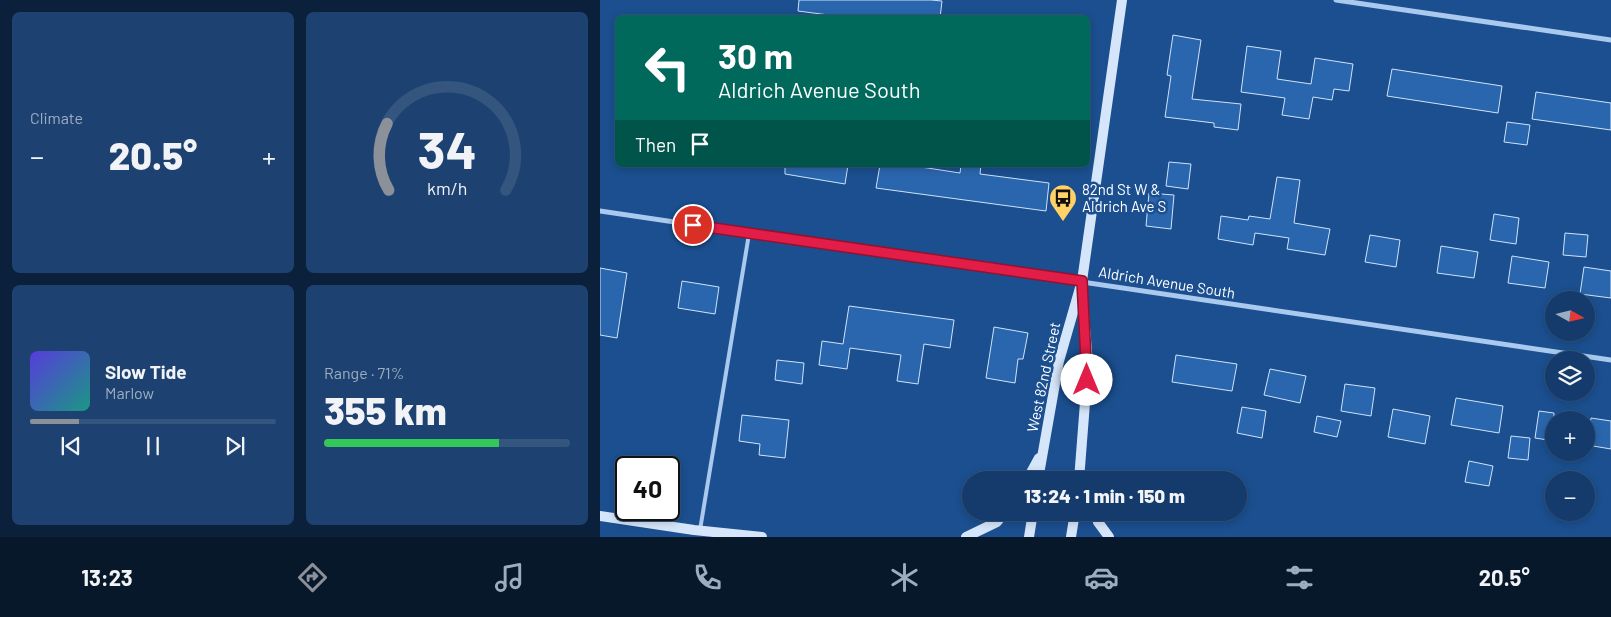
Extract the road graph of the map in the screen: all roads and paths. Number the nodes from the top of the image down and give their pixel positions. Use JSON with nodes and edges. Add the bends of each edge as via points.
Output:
{"nodes":[{"id":1,"x":1122,"y":0,"type":"edge"},
{"id":2,"x":1336,"y":0,"type":"edge"},
{"id":3,"x":1611,"y":40,"type":"edge"},
{"id":4,"x":600,"y":210,"type":"edge"},
{"id":5,"x":749,"y":234,"type":"junction"},
{"id":6,"x":1082,"y":281,"type":"junction"},
{"id":7,"x":1611,"y":360,"type":"edge"},
{"id":8,"x":1043,"y":450,"type":"junction"},
{"id":9,"x":1081,"y":467,"type":"junction"},
{"id":10,"x":1032,"y":471,"type":"edge"},
{"id":11,"x":1040,"y":471,"type":"edge"},
{"id":12,"x":1080,"y":471,"type":"edge"},
{"id":13,"x":1082,"y":471,"type":"edge"},
{"id":14,"x":600,"y":516,"type":"edge"},
{"id":15,"x":998,"y":521,"type":"edge"},
{"id":16,"x":1032,"y":521,"type":"edge"},
{"id":17,"x":1074,"y":521,"type":"edge"},
{"id":18,"x":1098,"y":521,"type":"edge"},
{"id":19,"x":700,"y":530,"type":"junction"},
{"id":20,"x":762,"y":537,"type":"edge"},
{"id":21,"x":966,"y":537,"type":"edge"},
{"id":22,"x":1029,"y":537,"type":"edge"},
{"id":23,"x":1071,"y":537,"type":"edge"},
{"id":24,"x":1109,"y":537,"type":"edge"}],
"edges":[{"from":1,"to":6,"type":"street","name":"West 82nd Street"},
{"from":2,"to":3,"type":"street"},
{"from":4,"to":5,"type":"street","name":"Aldrich Avenue South"},
{"from":5,"to":6,"type":"street","name":"Aldrich Avenue South"},
{"from":5,"to":19,"type":"lane"},
{"from":6,"to":7,"type":"street","name":"Aldrich Avenue South"},
{"from":6,"to":8,"type":"street","name":"West 82nd Street","via":[[1059,361]]},
{"from":6,"to":9,"type":"street","name":"West 82nd Street","via":[[1088,364]]},
{"from":8,"to":10,"type":"street"},
{"from":8,"to":11,"type":"street","name":"West 82nd Street"},
{"from":9,"to":12,"type":"street","name":"West 82nd Street"},
{"from":9,"to":13,"type":"street"},
{"from":14,"to":19,"type":"street"},
{"from":15,"to":21,"type":"street"},
{"from":16,"to":22,"type":"street"},
{"from":17,"to":23,"type":"street"},
{"from":18,"to":24,"type":"street"},
{"from":19,"to":20,"type":"street"}]}
